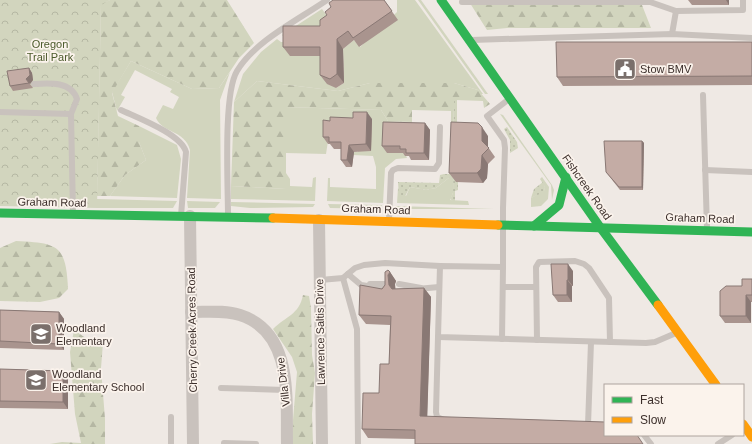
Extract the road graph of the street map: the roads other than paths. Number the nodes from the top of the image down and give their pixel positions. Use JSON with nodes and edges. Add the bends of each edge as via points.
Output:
{"nodes":[{"id":1,"x":327,"y":0,"type":"edge"},
{"id":2,"x":441,"y":0,"type":"edge"},
{"id":3,"x":743,"y":0,"type":"edge"},
{"id":4,"x":462,"y":2,"type":"dead end"},
{"id":5,"x":676,"y":11,"type":"junction"},
{"id":6,"x":672,"y":34,"type":"junction"},
{"id":7,"x":752,"y":38,"type":"edge"},
{"id":8,"x":469,"y":40,"type":"junction"},
{"id":9,"x":34,"y":84,"type":"dead end"},
{"id":10,"x":703,"y":95,"type":"dead end"},
{"id":11,"x":510,"y":98,"type":"junction"},
{"id":12,"x":121,"y":110,"type":"dead end"},
{"id":13,"x":0,"y":112,"type":"edge"},
{"id":14,"x":71,"y":114,"type":"junction"},
{"id":15,"x":440,"y":128,"type":"dead end"},
{"id":16,"x":706,"y":170,"type":"junction"},
{"id":17,"x":752,"y":172,"type":"edge"},
{"id":18,"x":566,"y":177,"type":"junction"},
{"id":19,"x":0,"y":213,"type":"edge"},
{"id":20,"x":73,"y":215,"type":"junction"},
{"id":21,"x":185,"y":216,"type":"junction"},
{"id":22,"x":228,"y":217,"type":"junction"},
{"id":23,"x":319,"y":220,"type":"junction"},
{"id":24,"x":389,"y":222,"type":"junction"},
{"id":25,"x":502,"y":225,"type":"junction"},
{"id":26,"x":534,"y":226,"type":"junction"},
{"id":27,"x":600,"y":227,"type":"junction"},
{"id":28,"x":707,"y":231,"type":"junction"},
{"id":29,"x":752,"y":232,"type":"edge"},
{"id":30,"x":440,"y":266,"type":"junction"},
{"id":31,"x":503,"y":267,"type":"junction"},
{"id":32,"x":346,"y":276,"type":"junction"},
{"id":33,"x":320,"y":280,"type":"junction"},
{"id":34,"x":361,"y":285,"type":"junction"},
{"id":35,"x":400,"y":287,"type":"edge"},
{"id":36,"x":440,"y":287,"type":"junction"},
{"id":37,"x":504,"y":287,"type":"junction"},
{"id":38,"x":536,"y":287,"type":"junction"},
{"id":39,"x":422,"y":288,"type":"junction"},
{"id":40,"x":411,"y":294,"type":"edge"},
{"id":41,"x":192,"y":312,"type":"junction"},
{"id":42,"x":678,"y":332,"type":"junction"},
{"id":43,"x":438,"y":337,"type":"junction"},
{"id":44,"x":502,"y":339,"type":"junction"},
{"id":45,"x":537,"y":340,"type":"junction"},
{"id":46,"x":591,"y":342,"type":"junction"},
{"id":47,"x":610,"y":342,"type":"junction"},
{"id":48,"x":715,"y":384,"type":"edge"},
{"id":49,"x":221,"y":388,"type":"dead end"},
{"id":50,"x":285,"y":390,"type":"junction"},
{"id":51,"x":171,"y":417,"type":"dead end"},
{"id":52,"x":448,"y":420,"type":"edge"},
{"id":53,"x":581,"y":425,"type":"edge"},
{"id":54,"x":588,"y":425,"type":"junction"},
{"id":55,"x":596,"y":426,"type":"edge"},
{"id":56,"x":744,"y":426,"type":"edge"},
{"id":57,"x":645,"y":436,"type":"edge"},
{"id":58,"x":730,"y":436,"type":"edge"},
{"id":59,"x":752,"y":437,"type":"edge"},
{"id":60,"x":224,"y":443,"type":"dead end"},
{"id":61,"x":171,"y":444,"type":"edge"},
{"id":62,"x":194,"y":444,"type":"edge"},
{"id":63,"x":256,"y":444,"type":"edge"},
{"id":64,"x":287,"y":444,"type":"edge"},
{"id":65,"x":322,"y":444,"type":"edge"},
{"id":66,"x":358,"y":444,"type":"edge"},
{"id":67,"x":651,"y":444,"type":"edge"},
{"id":68,"x":718,"y":444,"type":"edge"}],
"edges":[{"from":1,"to":22,"type":"lane","via":[[258,47],[236,72],[228,102]]},
{"from":2,"to":8,"type":"main road","name":"Fishcreek Road"},
{"from":3,"to":5,"type":"lane","via":[[743,10]]},
{"from":4,"to":5,"type":"lane","via":[[650,2]]},
{"from":5,"to":6,"type":"lane"},
{"from":6,"to":7,"type":"lane"},
{"from":6,"to":8,"type":"lane"},
{"from":8,"to":11,"type":"main road","name":"Fishcreek Road"},
{"from":9,"to":14,"type":"lane","via":[[54,84],[68,88],[77,99]]},
{"from":10,"to":16,"type":"lane"},
{"from":11,"to":18,"type":"main road","name":"Fishcreek Road"},
{"from":11,"to":25,"type":"lane","via":[[486,116],[504,140]]},
{"from":12,"to":21,"type":"lane","via":[[183,144],[186,152]]},
{"from":13,"to":14,"type":"lane"},
{"from":14,"to":20,"type":"lane"},
{"from":15,"to":24,"type":"lane","via":[[438,167],[430,170],[398,168],[391,173]]},
{"from":16,"to":17,"type":"lane"},
{"from":16,"to":28,"type":"lane"},
{"from":18,"to":26,"type":"main road","via":[[559,205]]},
{"from":18,"to":27,"type":"main road","name":"Fishcreek Road"},
{"from":19,"to":20,"type":"main road","name":"Graham Road"},
{"from":20,"to":21,"type":"main road","name":"Graham Road"},
{"from":21,"to":22,"type":"main road","name":"Graham Road"},
{"from":21,"to":41,"type":"street","name":"Cherry Creek Acres Road"},
{"from":22,"to":23,"type":"main road","name":"Graham Road"},
{"from":23,"to":24,"type":"main road","name":"Graham Road"},
{"from":23,"to":33,"type":"street","name":"Lawrence Saltis Drive"},
{"from":24,"to":25,"type":"main road","name":"Graham Road"},
{"from":25,"to":26,"type":"main road","name":"Graham Road"},
{"from":25,"to":31,"type":"lane"},
{"from":26,"to":27,"type":"main road","name":"Graham Road"},
{"from":27,"to":28,"type":"main road","name":"Graham Road"},
{"from":27,"to":42,"type":"main road","name":"Fishcreek Road"},
{"from":28,"to":29,"type":"main road","name":"Graham Road"},
{"from":30,"to":31,"type":"lane"},
{"from":30,"to":32,"type":"lane","via":[[364,264]]},
{"from":30,"to":36,"type":"lane"},
{"from":31,"to":37,"type":"lane"},
{"from":32,"to":33,"type":"lane"},
{"from":32,"to":34,"type":"lane"},
{"from":32,"to":66,"type":"lane","via":[[357,329]]},
{"from":33,"to":65,"type":"street","name":"Lawrence Saltis Drive"},
{"from":34,"to":34,"type":"lane","via":[[388,289],[375,292]]},
{"from":35,"to":39,"type":"lane"},
{"from":36,"to":39,"type":"lane"},
{"from":36,"to":43,"type":"lane"},
{"from":37,"to":38,"type":"lane"},
{"from":37,"to":44,"type":"lane"},
{"from":38,"to":45,"type":"lane"},
{"from":38,"to":47,"type":"lane","via":[[536,267],[539,262],[575,261],[584,264],[609,298]]},
{"from":39,"to":40,"type":"lane"},
{"from":41,"to":50,"type":"street","name":"Villa Drive","via":[[231,313],[256,322],[273,339],[281,355]]},
{"from":41,"to":62,"type":"street","name":"Cherry Creek Acres Road"},
{"from":42,"to":47,"type":"lane","via":[[655,342]]},
{"from":42,"to":48,"type":"main road","name":"Fishcreek Road"},
{"from":43,"to":44,"type":"lane"},
{"from":43,"to":52,"type":"lane","via":[[436,412],[437,417]]},
{"from":44,"to":45,"type":"lane"},
{"from":45,"to":46,"type":"lane"},
{"from":46,"to":47,"type":"lane"},
{"from":46,"to":54,"type":"lane"},
{"from":49,"to":50,"type":"lane"},
{"from":50,"to":64,"type":"street","name":"Villa Drive"},
{"from":51,"to":61,"type":"lane"},
{"from":53,"to":54,"type":"lane"},
{"from":54,"to":55,"type":"lane"},
{"from":56,"to":59,"type":"main road"},
{"from":57,"to":67,"type":"lane"},
{"from":58,"to":68,"type":"lane"},
{"from":60,"to":63,"type":"lane"}]}
